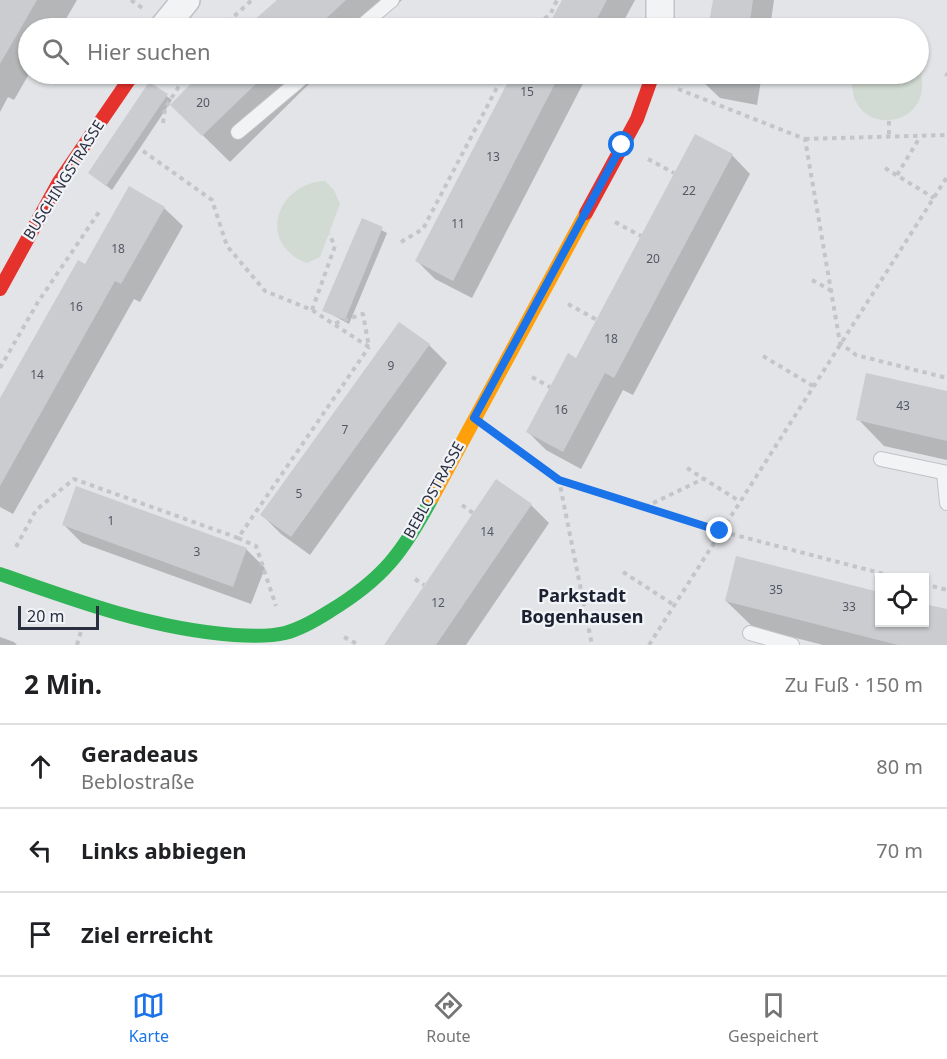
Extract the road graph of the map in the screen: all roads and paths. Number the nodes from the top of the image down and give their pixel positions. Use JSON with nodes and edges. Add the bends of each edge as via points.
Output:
{"nodes":[{"id":1,"x":186,"y":0,"type":"edge"},
{"id":2,"x":252,"y":0,"type":"edge"},
{"id":3,"x":392,"y":0,"type":"edge"},
{"id":4,"x":557,"y":0,"type":"edge"},
{"id":5,"x":660,"y":0,"type":"edge"},
{"id":6,"x":171,"y":18,"type":"edge"},
{"id":7,"x":232,"y":18,"type":"edge"},
{"id":8,"x":371,"y":18,"type":"edge"},
{"id":9,"x":544,"y":18,"type":"edge"},
{"id":10,"x":660,"y":18,"type":"edge"},
{"id":11,"x":126,"y":84,"type":"edge"},
{"id":12,"x":181,"y":84,"type":"edge"},
{"id":13,"x":295,"y":84,"type":"edge"},
{"id":14,"x":499,"y":84,"type":"edge"},
{"id":15,"x":650,"y":84,"type":"edge"},
{"id":16,"x":672,"y":84,"type":"edge"},
{"id":17,"x":889,"y":121,"type":"dead end"},
{"id":18,"x":163,"y":123,"type":"dead end"},
{"id":19,"x":238,"y":132,"type":"dead end"},
{"id":20,"x":947,"y":135,"type":"edge"},
{"id":21,"x":921,"y":136,"type":"junction"},
{"id":22,"x":889,"y":137,"type":"junction"},
{"id":23,"x":805,"y":139,"type":"junction"},
{"id":24,"x":143,"y":152,"type":"dead end"},
{"id":25,"x":639,"y":154,"type":"dead end"},
{"id":26,"x":885,"y":168,"type":"dead end"},
{"id":27,"x":674,"y":173,"type":"dead end"},
{"id":28,"x":897,"y":175,"type":"junction"},
{"id":29,"x":947,"y":177,"type":"edge"},
{"id":30,"x":934,"y":198,"type":"junction"},
{"id":31,"x":99,"y":212,"type":"dead end"},
{"id":32,"x":606,"y":217,"type":"dead end"},
{"id":33,"x":329,"y":234,"type":"dead end"},
{"id":34,"x":641,"y":236,"type":"dead end"},
{"id":35,"x":401,"y":242,"type":"dead end"},
{"id":36,"x":812,"y":280,"type":"dead end"},
{"id":37,"x":0,"y":289,"type":"edge"},
{"id":38,"x":832,"y":291,"type":"junction"},
{"id":39,"x":562,"y":300,"type":"dead end"},
{"id":40,"x":312,"y":310,"type":"junction"},
{"id":41,"x":597,"y":320,"type":"dead end"},
{"id":42,"x":333,"y":324,"type":"junction"},
{"id":43,"x":840,"y":343,"type":"junction"},
{"id":44,"x":369,"y":347,"type":"junction"},
{"id":45,"x":763,"y":356,"type":"dead end"},
{"id":46,"x":0,"y":368,"type":"edge"},
{"id":47,"x":524,"y":372,"type":"dead end"},
{"id":48,"x":947,"y":378,"type":"edge"},
{"id":49,"x":813,"y":386,"type":"junction"},
{"id":50,"x":550,"y":387,"type":"dead end"},
{"id":51,"x":474,"y":418,"type":"junction"},
{"id":52,"x":881,"y":459,"type":"dead end"},
{"id":53,"x":687,"y":468,"type":"dead end"},
{"id":54,"x":946,"y":473,"type":"edge"},
{"id":55,"x":703,"y":478,"type":"junction"},
{"id":56,"x":559,"y":480,"type":"junction"},
{"id":57,"x":739,"y":501,"type":"junction"},
{"id":58,"x":947,"y":503,"type":"edge"},
{"id":59,"x":644,"y":507,"type":"junction"},
{"id":60,"x":720,"y":531,"type":"junction"},
{"id":61,"x":238,"y":538,"type":"junction"},
{"id":62,"x":19,"y":542,"type":"dead end"},
{"id":63,"x":623,"y":572,"type":"dead end"},
{"id":64,"x":879,"y":573,"type":"edge"},
{"id":65,"x":0,"y":574,"type":"edge"},
{"id":66,"x":929,"y":585,"type":"edge"},
{"id":67,"x":947,"y":590,"type":"edge"},
{"id":68,"x":674,"y":605,"type":"junction"},
{"id":69,"x":284,"y":633,"type":"junction"},
{"id":70,"x":750,"y":633,"type":"dead end"},
{"id":71,"x":338,"y":634,"type":"dead end"},
{"id":72,"x":359,"y":645,"type":"edge"},
{"id":73,"x":592,"y":645,"type":"edge"},
{"id":74,"x":649,"y":645,"type":"edge"},
{"id":75,"x":792,"y":645,"type":"edge"}],
"edges":[{"from":1,"to":6,"type":"street"},
{"from":2,"to":7,"type":"path"},
{"from":3,"to":8,"type":"lane"},
{"from":4,"to":9,"type":"path"},
{"from":5,"to":10,"type":"street"},
{"from":11,"to":37,"type":"street","name":"BUSCHINGSTRASSE","via":[[59,182]]},
{"from":12,"to":18,"type":"path","via":[[165,108]]},
{"from":13,"to":19,"type":"lane"},
{"from":14,"to":35,"type":"path","via":[[423,229]]},
{"from":15,"to":51,"type":"street","name":"BEBLOSTRASSE","via":[[637,119]]},
{"from":16,"to":23,"type":"path"},
{"from":17,"to":22,"type":"path"},
{"from":20,"to":21,"type":"path"},
{"from":21,"to":22,"type":"path"},
{"from":21,"to":28,"type":"path"},
{"from":22,"to":23,"type":"path"},
{"from":23,"to":38,"type":"path"},
{"from":24,"to":40,"type":"path","via":[[212,200],[227,246],[265,291]]},
{"from":25,"to":27,"type":"path"},
{"from":26,"to":28,"type":"path"},
{"from":28,"to":30,"type":"path"},
{"from":29,"to":30,"type":"path"},
{"from":30,"to":43,"type":"path"},
{"from":31,"to":46,"type":"path","via":[[38,302]]},
{"from":32,"to":34,"type":"path"},
{"from":33,"to":40,"type":"path","via":[[335,246]]},
{"from":36,"to":38,"type":"path"},
{"from":38,"to":43,"type":"path"},
{"from":39,"to":41,"type":"path"},
{"from":40,"to":42,"type":"path"},
{"from":42,"to":44,"type":"path"},
{"from":42,"to":44,"type":"path","via":[[363,314]]},
{"from":43,"to":48,"type":"path","via":[[856,355]]},
{"from":43,"to":49,"type":"path"},
{"from":44,"to":61,"type":"path"},
{"from":45,"to":49,"type":"path"},
{"from":47,"to":50,"type":"path"},
{"from":49,"to":57,"type":"path"},
{"from":51,"to":56,"type":"path"},
{"from":51,"to":69,"type":"street","name":"BEBLOSTRASSE","via":[[414,532],[389,566],[357,593]]},
{"from":52,"to":54,"type":"lane"},
{"from":53,"to":55,"type":"path"},
{"from":54,"to":58,"type":"lane"},
{"from":55,"to":57,"type":"path"},
{"from":55,"to":59,"type":"path"},
{"from":56,"to":59,"type":"path"},
{"from":56,"to":73,"type":"path"},
{"from":57,"to":60,"type":"path"},
{"from":59,"to":60,"type":"path"},
{"from":60,"to":64,"type":"path"},
{"from":60,"to":68,"type":"path"},
{"from":61,"to":62,"type":"path","via":[[74,480],[36,510]]},
{"from":61,"to":69,"type":"path","via":[[256,546]]},
{"from":63,"to":68,"type":"path"},
{"from":65,"to":69,"type":"street","name":"BEBLOSTRASSE","via":[[146,624],[243,639]]},
{"from":66,"to":67,"type":"path"},
{"from":68,"to":74,"type":"path"},
{"from":70,"to":75,"type":"lane"},
{"from":71,"to":72,"type":"path"}]}
